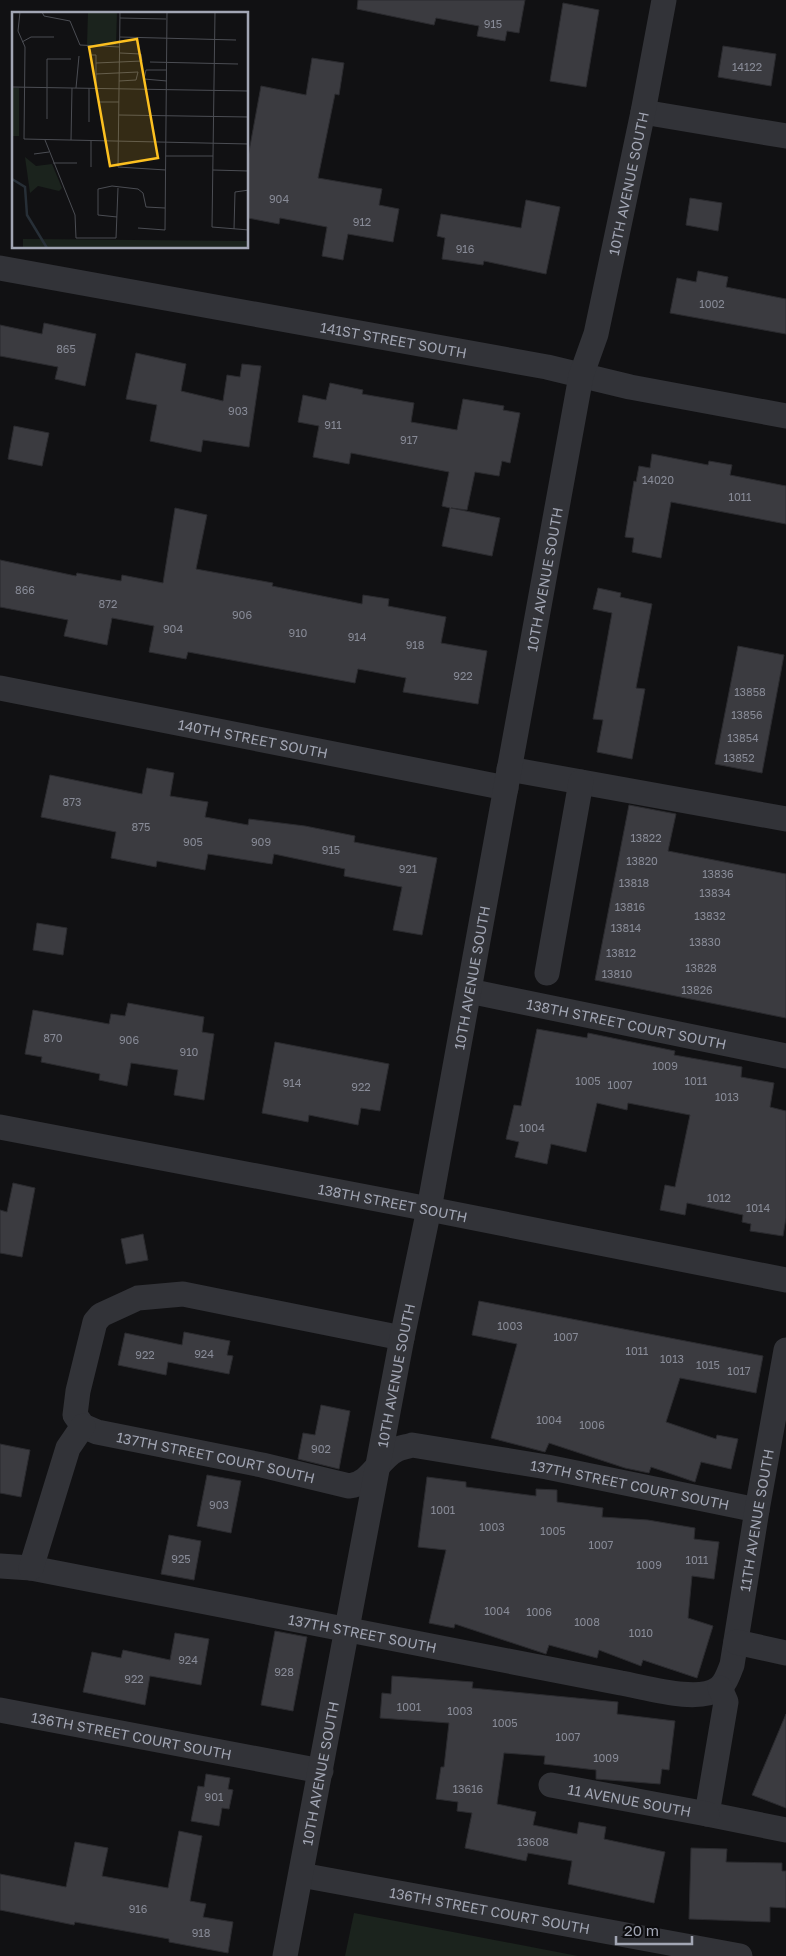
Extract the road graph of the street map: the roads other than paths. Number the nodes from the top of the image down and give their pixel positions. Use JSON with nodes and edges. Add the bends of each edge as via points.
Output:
{"nodes":[{"id":1,"x":664,"y":0,"type":"edge"},
{"id":2,"x":644,"y":112,"type":"junction"},
{"id":3,"x":786,"y":136,"type":"edge"},
{"id":4,"x":0,"y":268,"type":"edge"},
{"id":5,"x":581,"y":376,"type":"junction"},
{"id":6,"x":786,"y":416,"type":"edge"},
{"id":7,"x":0,"y":688,"type":"edge"},
{"id":8,"x":508,"y":779,"type":"junction"},
{"id":9,"x":581,"y":782,"type":"junction"},
{"id":10,"x":786,"y":819,"type":"edge"},
{"id":11,"x":547,"y":973,"type":"dead end"},
{"id":12,"x":469,"y":991,"type":"junction"},
{"id":13,"x":786,"y":1056,"type":"edge"},
{"id":14,"x":0,"y":1128,"type":"edge"},
{"id":15,"x":429,"y":1209,"type":"junction"},
{"id":16,"x":786,"y":1280,"type":"edge"},
{"id":17,"x":402,"y":1338,"type":"junction"},
{"id":18,"x":786,"y":1350,"type":"edge"},
{"id":19,"x":83,"y":1426,"type":"junction"},
{"id":20,"x":378,"y":1468,"type":"junction"},
{"id":21,"x":756,"y":1510,"type":"junction"},
{"id":22,"x":2,"y":1566,"type":"edge"},
{"id":23,"x":31,"y":1568,"type":"junction"},
{"id":24,"x":347,"y":1628,"type":"junction"},
{"id":25,"x":736,"y":1642,"type":"junction"},
{"id":26,"x":786,"y":1653,"type":"edge"},
{"id":27,"x":720,"y":1688,"type":"junction"},
{"id":28,"x":0,"y":1710,"type":"edge"},
{"id":29,"x":321,"y":1771,"type":"junction"},
{"id":30,"x":551,"y":1785,"type":"dead end"},
{"id":31,"x":707,"y":1814,"type":"junction"},
{"id":32,"x":786,"y":1830,"type":"edge"},
{"id":33,"x":300,"y":1875,"type":"junction"},
{"id":34,"x":285,"y":1956,"type":"edge"},
{"id":35,"x":740,"y":1956,"type":"edge"}],
"edges":[{"from":1,"to":2,"type":"street","name":"10TH AVENUE SOUTH"},
{"from":2,"to":3,"type":"street"},
{"from":2,"to":5,"type":"street","name":"10TH AVENUE SOUTH","via":[[596,334]]},
{"from":4,"to":5,"type":"street","name":"141ST STREET SOUTH","via":[[548,367]]},
{"from":5,"to":6,"type":"street","name":"141ST STREET SOUTH"},
{"from":5,"to":8,"type":"street","name":"10TH AVENUE SOUTH"},
{"from":7,"to":8,"type":"street","name":"140TH STREET SOUTH"},
{"from":8,"to":9,"type":"street","name":"140TH STREET SOUTH"},
{"from":8,"to":12,"type":"street","name":"10TH AVENUE SOUTH"},
{"from":9,"to":10,"type":"street","name":"140TH STREET SOUTH"},
{"from":9,"to":11,"type":"street"},
{"from":12,"to":13,"type":"street","name":"138TH STREET COURT SOUTH"},
{"from":12,"to":15,"type":"street","name":"10TH AVENUE SOUTH"},
{"from":14,"to":15,"type":"street","name":"138TH STREET SOUTH"},
{"from":15,"to":16,"type":"street","name":"138TH STREET SOUTH"},
{"from":15,"to":17,"type":"street","name":"10TH AVENUE SOUTH"},
{"from":17,"to":19,"type":"street","via":[[183,1294],[138,1298],[101,1315],[91,1330],[75,1415]]},
{"from":17,"to":20,"type":"street","name":"10TH AVENUE SOUTH"},
{"from":18,"to":21,"type":"street","name":"11TH AVENUE SOUTH"},
{"from":19,"to":20,"type":"street","name":"137TH STREET COURT SOUTH","via":[[96,1432],[349,1486],[364,1481]]},
{"from":19,"to":23,"type":"street","via":[[68,1448]]},
{"from":20,"to":21,"type":"street","name":"137TH STREET COURT SOUTH","via":[[395,1450],[412,1445]]},
{"from":20,"to":24,"type":"street","name":"10TH AVENUE SOUTH"},
{"from":21,"to":25,"type":"street","name":"11TH AVENUE SOUTH"},
{"from":22,"to":23,"type":"street","name":"137TH STREET SOUTH"},
{"from":23,"to":24,"type":"street","name":"137TH STREET SOUTH"},
{"from":24,"to":27,"type":"street","name":"137TH STREET SOUTH","via":[[680,1694],[697,1695]]},
{"from":24,"to":29,"type":"street","name":"10TH AVENUE SOUTH"},
{"from":25,"to":26,"type":"street"},
{"from":25,"to":27,"type":"street","name":"11TH AVENUE SOUTH","via":[[732,1665]]},
{"from":27,"to":31,"type":"street","name":"11 AVENUE SOUTH","via":[[726,1702]]},
{"from":28,"to":29,"type":"street","name":"136TH STREET COURT SOUTH"},
{"from":29,"to":33,"type":"street","name":"10TH AVENUE SOUTH"},
{"from":30,"to":31,"type":"street","name":"11 AVENUE SOUTH"},
{"from":31,"to":32,"type":"street","name":"11 AVENUE SOUTH"},
{"from":33,"to":34,"type":"street","name":"10TH AVENUE SOUTH"},
{"from":33,"to":35,"type":"street","name":"136TH STREET COURT SOUTH"}]}
